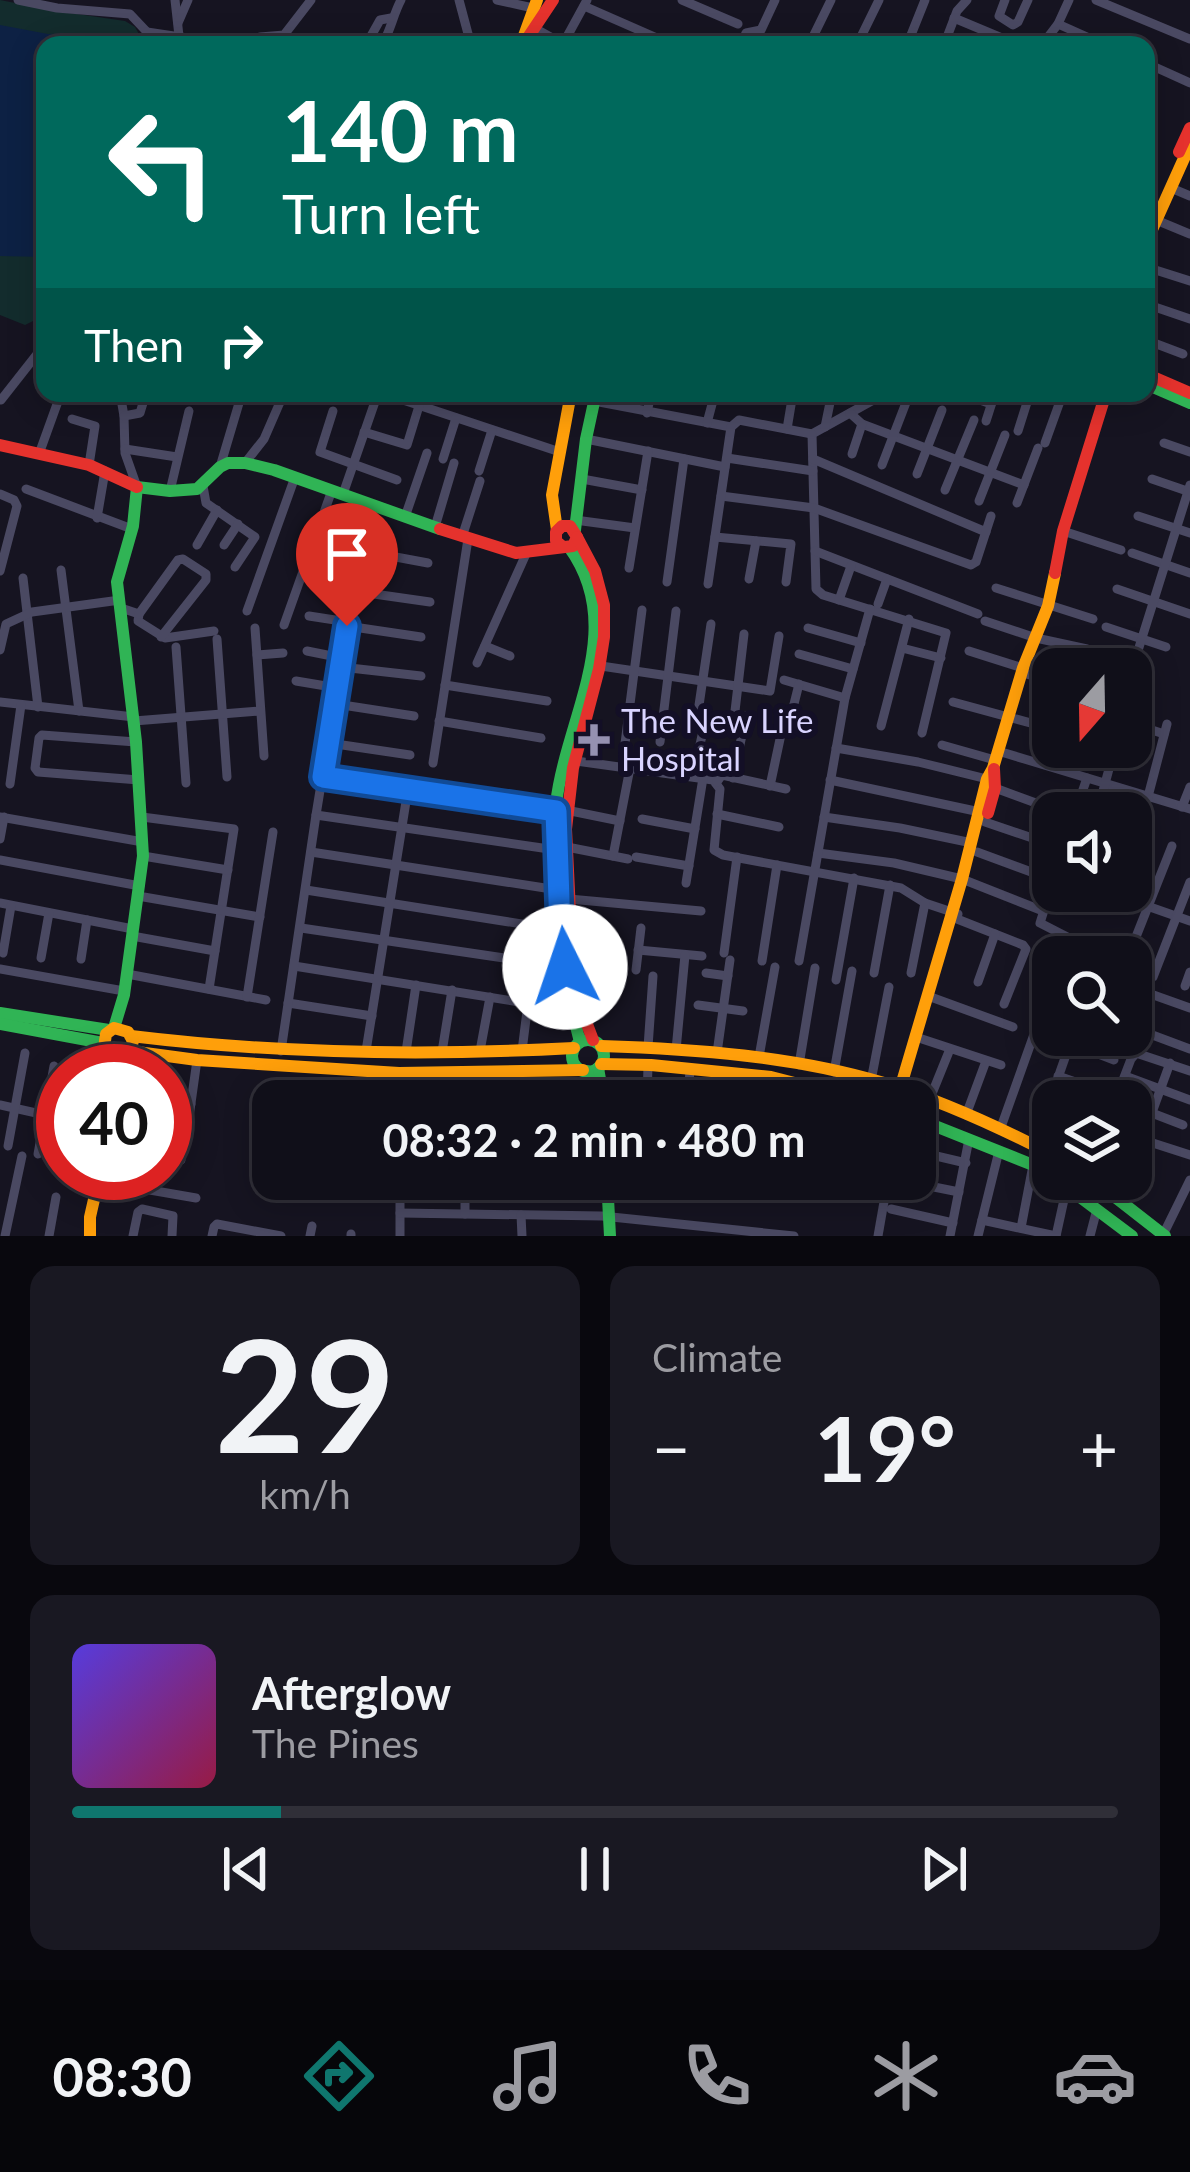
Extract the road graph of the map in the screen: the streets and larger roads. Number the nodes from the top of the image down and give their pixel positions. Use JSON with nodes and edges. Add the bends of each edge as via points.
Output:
{"nodes":[{"id":1,"x":18,"y":0,"type":"edge"},
{"id":2,"x":120,"y":0,"type":"edge"},
{"id":3,"x":175,"y":0,"type":"edge"},
{"id":4,"x":188,"y":0,"type":"edge"},
{"id":5,"x":311,"y":0,"type":"edge"},
{"id":6,"x":401,"y":0,"type":"edge"},
{"id":7,"x":459,"y":0,"type":"edge"},
{"id":8,"x":496,"y":0,"type":"edge"},
{"id":9,"x":553,"y":0,"type":"edge"},
{"id":10,"x":682,"y":0,"type":"edge"},
{"id":11,"x":775,"y":0,"type":"edge"},
{"id":12,"x":831,"y":0,"type":"edge"},
{"id":13,"x":879,"y":0,"type":"edge"},
{"id":14,"x":925,"y":0,"type":"edge"},
{"id":15,"x":967,"y":0,"type":"edge"},
{"id":16,"x":1005,"y":0,"type":"edge"},
{"id":17,"x":1028,"y":0,"type":"edge"},
{"id":18,"x":1069,"y":0,"type":"edge"},
{"id":19,"x":1096,"y":0,"type":"edge"},
{"id":20,"x":53,"y":3,"type":"edge"},
{"id":21,"x":586,"y":3,"type":"edge"},
{"id":22,"x":535,"y":4,"type":"edge"},
{"id":23,"x":115,"y":13,"type":"junction"},
{"id":24,"x":391,"y":18,"type":"junction"},
{"id":25,"x":955,"y":18,"type":"junction"},
{"id":26,"x":178,"y":22,"type":"junction"},
{"id":27,"x":738,"y":24,"type":"dead end"},
{"id":28,"x":1058,"y":24,"type":"junction"},
{"id":29,"x":1015,"y":27,"type":"dead end"},
{"id":30,"x":536,"y":29,"type":"junction"},
{"id":31,"x":981,"y":29,"type":"junction"},
{"id":32,"x":147,"y":32,"type":"junction"},
{"id":33,"x":145,"y":36,"type":"edge"},
{"id":34,"x":160,"y":36,"type":"edge"},
{"id":35,"x":179,"y":36,"type":"edge"},
{"id":36,"x":272,"y":36,"type":"edge"},
{"id":37,"x":371,"y":36,"type":"edge"},
{"id":38,"x":387,"y":36,"type":"edge"},
{"id":39,"x":469,"y":36,"type":"edge"},
{"id":40,"x":525,"y":36,"type":"edge"},
{"id":41,"x":530,"y":36,"type":"edge"},
{"id":42,"x":548,"y":36,"type":"edge"},
{"id":43,"x":569,"y":36,"type":"edge"},
{"id":44,"x":654,"y":36,"type":"edge"},
{"id":45,"x":745,"y":36,"type":"edge"},
{"id":46,"x":813,"y":36,"type":"edge"},
{"id":47,"x":861,"y":36,"type":"edge"},
{"id":48,"x":911,"y":36,"type":"edge"},
{"id":49,"x":948,"y":36,"type":"edge"},
{"id":50,"x":978,"y":36,"type":"edge"},
{"id":51,"x":994,"y":36,"type":"edge"},
{"id":52,"x":1011,"y":36,"type":"edge"},
{"id":53,"x":1049,"y":36,"type":"edge"},
{"id":54,"x":1085,"y":36,"type":"edge"},
{"id":55,"x":1190,"y":39,"type":"edge"},
{"id":56,"x":1155,"y":68,"type":"edge"},
{"id":57,"x":1190,"y":83,"type":"edge"},
{"id":58,"x":1190,"y":128,"type":"edge"},
{"id":59,"x":1189,"y":152,"type":"edge"},
{"id":60,"x":1171,"y":188,"type":"junction"},
{"id":61,"x":1190,"y":196,"type":"edge"},
{"id":62,"x":1155,"y":212,"type":"edge"},
{"id":63,"x":1155,"y":215,"type":"edge"},
{"id":64,"x":1155,"y":223,"type":"edge"},
{"id":65,"x":1190,"y":234,"type":"edge"},
{"id":66,"x":1190,"y":264,"type":"edge"},
{"id":67,"x":1155,"y":270,"type":"edge"},
{"id":68,"x":1187,"y":280,"type":"edge"},
{"id":69,"x":1155,"y":307,"type":"edge"},
{"id":70,"x":1190,"y":320,"type":"edge"},
{"id":71,"x":1155,"y":343,"type":"edge"},
{"id":72,"x":1183,"y":354,"type":"dead end"},
{"id":73,"x":36,"y":355,"type":"edge"},
{"id":74,"x":1155,"y":378,"type":"edge"},
{"id":75,"x":1155,"y":388,"type":"edge"},
{"id":76,"x":1190,"y":392,"type":"edge"},
{"id":77,"x":1,"y":400,"type":"edge"},
{"id":78,"x":58,"y":402,"type":"edge"},
{"id":79,"x":122,"y":402,"type":"edge"},
{"id":80,"x":143,"y":402,"type":"edge"},
{"id":81,"x":239,"y":402,"type":"edge"},
{"id":82,"x":280,"y":402,"type":"edge"},
{"id":83,"x":376,"y":402,"type":"edge"},
{"id":84,"x":407,"y":402,"type":"edge"},
{"id":85,"x":570,"y":402,"type":"edge"},
{"id":86,"x":594,"y":402,"type":"edge"},
{"id":87,"x":612,"y":402,"type":"edge"},
{"id":88,"x":649,"y":402,"type":"edge"},
{"id":89,"x":713,"y":402,"type":"edge"},
{"id":90,"x":792,"y":402,"type":"edge"},
{"id":91,"x":830,"y":402,"type":"edge"},
{"id":92,"x":870,"y":402,"type":"edge"},
{"id":93,"x":906,"y":402,"type":"edge"},
{"id":94,"x":991,"y":402,"type":"edge"},
{"id":95,"x":1027,"y":402,"type":"edge"},
{"id":96,"x":1059,"y":402,"type":"edge"},
{"id":97,"x":1103,"y":402,"type":"edge"},
{"id":98,"x":1190,"y":403,"type":"edge"},
{"id":99,"x":419,"y":406,"type":"junction"},
{"id":100,"x":942,"y":410,"type":"dead end"},
{"id":101,"x":189,"y":411,"type":"dead end"},
{"id":102,"x":333,"y":411,"type":"dead end"},
{"id":103,"x":647,"y":412,"type":"junction"},
{"id":104,"x":850,"y":413,"type":"junction"},
{"id":105,"x":124,"y":416,"type":"junction"},
{"id":106,"x":456,"y":418,"type":"junction"},
{"id":107,"x":72,"y":419,"type":"dead end"},
{"id":108,"x":707,"y":423,"type":"junction"},
{"id":109,"x":862,"y":424,"type":"junction"},
{"id":110,"x":731,"y":427,"type":"junction"},
{"id":111,"x":825,"y":427,"type":"junction"},
{"id":112,"x":787,"y":429,"type":"junction"},
{"id":113,"x":492,"y":430,"type":"junction"},
{"id":114,"x":1018,"y":431,"type":"dead end"},
{"id":115,"x":364,"y":432,"type":"junction"},
{"id":116,"x":812,"y":434,"type":"junction"},
{"id":117,"x":1005,"y":435,"type":"dead end"},
{"id":118,"x":893,"y":436,"type":"junction"},
{"id":119,"x":586,"y":439,"type":"junction"},
{"id":120,"x":1164,"y":443,"type":"dead end"},
{"id":121,"x":0,"y":446,"type":"edge"},
{"id":122,"x":927,"y":448,"type":"junction"},
{"id":123,"x":125,"y":449,"type":"junction"},
{"id":124,"x":648,"y":451,"type":"junction"},
{"id":125,"x":560,"y":452,"type":"junction"},
{"id":126,"x":1190,"y":452,"type":"edge"},
{"id":127,"x":427,"y":453,"type":"dead end"},
{"id":128,"x":38,"y":454,"type":"junction"},
{"id":129,"x":852,"y":454,"type":"dead end"},
{"id":130,"x":177,"y":457,"type":"junction"},
{"id":131,"x":684,"y":459,"type":"junction"},
{"id":132,"x":958,"y":460,"type":"junction"},
{"id":133,"x":726,"y":462,"type":"junction"},
{"id":134,"x":245,"y":463,"type":"junction"},
{"id":135,"x":352,"y":464,"type":"junction"},
{"id":136,"x":89,"y":465,"type":"junction"},
{"id":137,"x":813,"y":465,"type":"junction"},
{"id":138,"x":882,"y":465,"type":"dead end"},
{"id":139,"x":220,"y":467,"type":"junction"},
{"id":140,"x":105,"y":471,"type":"junction"},
{"id":141,"x":990,"y":472,"type":"junction"},
{"id":142,"x":916,"y":474,"type":"dead end"},
{"id":143,"x":295,"y":477,"type":"junction"},
{"id":144,"x":582,"y":479,"type":"junction"},
{"id":145,"x":1152,"y":479,"type":"dead end"},
{"id":146,"x":397,"y":480,"type":"dead end"},
{"id":147,"x":1024,"y":485,"type":"junction"},
{"id":148,"x":203,"y":486,"type":"junction"},
{"id":149,"x":137,"y":487,"type":"junction"},
{"id":150,"x":26,"y":489,"type":"dead end"},
{"id":151,"x":642,"y":490,"type":"junction"},
{"id":152,"x":945,"y":490,"type":"dead end"},
{"id":153,"x":1189,"y":490,"type":"edge"},
{"id":154,"x":170,"y":491,"type":"junction"},
{"id":155,"x":337,"y":492,"type":"junction"},
{"id":156,"x":0,"y":494,"type":"edge"},
{"id":157,"x":721,"y":496,"type":"junction"},
{"id":158,"x":979,"y":501,"type":"dead end"},
{"id":159,"x":367,"y":503,"type":"junction"},
{"id":160,"x":1017,"y":503,"type":"dead end"},
{"id":161,"x":814,"y":508,"type":"junction"},
{"id":162,"x":217,"y":510,"type":"junction"},
{"id":163,"x":992,"y":516,"type":"dead end"},
{"id":164,"x":1138,"y":516,"type":"dead end"},
{"id":165,"x":405,"y":517,"type":"junction"},
{"id":166,"x":98,"y":518,"type":"junction"},
{"id":167,"x":238,"y":524,"type":"junction"},
{"id":168,"x":435,"y":527,"type":"junction"},
{"id":169,"x":634,"y":528,"type":"junction"},
{"id":170,"x":1175,"y":528,"type":"junction"},
{"id":171,"x":132,"y":529,"type":"junction"},
{"id":172,"x":1063,"y":531,"type":"junction"},
{"id":173,"x":986,"y":532,"type":"junction"},
{"id":174,"x":1190,"y":533,"type":"edge"},
{"id":175,"x":567,"y":536,"type":"junction"},
{"id":176,"x":715,"y":537,"type":"junction"},
{"id":177,"x":465,"y":538,"type":"junction"},
{"id":178,"x":756,"y":541,"type":"junction"},
{"id":179,"x":197,"y":545,"type":"dead end"},
{"id":180,"x":224,"y":545,"type":"dead end"},
{"id":181,"x":815,"y":551,"type":"junction"},
{"id":182,"x":331,"y":553,"type":"dead end"},
{"id":183,"x":358,"y":553,"type":"junction"},
{"id":184,"x":530,"y":553,"type":"junction"},
{"id":185,"x":428,"y":563,"type":"dead end"},
{"id":186,"x":1163,"y":563,"type":"junction"},
{"id":187,"x":851,"y":566,"type":"junction"},
{"id":188,"x":235,"y":567,"type":"dead end"},
{"id":189,"x":628,"y":568,"type":"dead end"},
{"id":190,"x":61,"y":570,"type":"dead end"},
{"id":191,"x":0,"y":571,"type":"edge"},
{"id":192,"x":1190,"y":573,"type":"edge"},
{"id":193,"x":23,"y":578,"type":"dead end"},
{"id":194,"x":749,"y":579,"type":"dead end"},
{"id":195,"x":886,"y":579,"type":"junction"},
{"id":196,"x":667,"y":582,"type":"dead end"},
{"id":197,"x":786,"y":582,"type":"dead end"},
{"id":198,"x":320,"y":583,"type":"dead end"},
{"id":199,"x":708,"y":584,"type":"dead end"},
{"id":200,"x":996,"y":588,"type":"dead end"},
{"id":201,"x":1117,"y":589,"type":"dead end"},
{"id":202,"x":353,"y":591,"type":"junction"},
{"id":203,"x":839,"y":600,"type":"junction"},
{"id":204,"x":430,"y":602,"type":"dead end"},
{"id":205,"x":1153,"y":602,"type":"junction"},
{"id":206,"x":120,"y":604,"type":"junction"},
{"id":207,"x":66,"y":606,"type":"junction"},
{"id":208,"x":1048,"y":606,"type":"junction"},
{"id":209,"x":874,"y":607,"type":"junction"},
{"id":210,"x":642,"y":610,"type":"dead end"},
{"id":211,"x":676,"y":610,"type":"dead end"},
{"id":212,"x":247,"y":611,"type":"dead end"},
{"id":213,"x":27,"y":613,"type":"junction"},
{"id":214,"x":139,"y":614,"type":"junction"},
{"id":215,"x":1190,"y":614,"type":"edge"},
{"id":216,"x":309,"y":616,"type":"dead end"},
{"id":217,"x":1093,"y":619,"type":"dead end"},
{"id":218,"x":909,"y":620,"type":"junction"},
{"id":219,"x":3,"y":623,"type":"edge"},
{"id":220,"x":711,"y":623,"type":"dead end"},
{"id":221,"x":348,"y":624,"type":"junction"},
{"id":222,"x":284,"y":626,"type":"dead end"},
{"id":223,"x":1106,"y":627,"type":"dead end"},
{"id":224,"x":255,"y":628,"type":"dead end"},
{"id":225,"x":808,"y":628,"type":"dead end"},
{"id":226,"x":744,"y":634,"type":"dead end"},
{"id":227,"x":779,"y":636,"type":"dead end"},
{"id":228,"x":161,"y":637,"type":"junction"},
{"id":229,"x":422,"y":637,"type":"dead end"},
{"id":230,"x":1036,"y":638,"type":"junction"},
{"id":231,"x":1142,"y":639,"type":"junction"},
{"id":232,"x":861,"y":643,"type":"junction"},
{"id":233,"x":485,"y":646,"type":"junction"},
{"id":234,"x":176,"y":647,"type":"dead end"},
{"id":235,"x":1166,"y":647,"type":"dead end"},
{"id":236,"x":902,"y":648,"type":"junction"},
{"id":237,"x":1083,"y":648,"type":"edge"},
{"id":238,"x":1139,"y":648,"type":"edge"},
{"id":239,"x":0,"y":650,"type":"edge"},
{"id":240,"x":307,"y":651,"type":"dead end"},
{"id":241,"x":969,"y":651,"type":"dead end"},
{"id":242,"x":284,"y":653,"type":"dead end"},
{"id":243,"x":799,"y":654,"type":"dead end"},
{"id":244,"x":257,"y":655,"type":"junction"},
{"id":245,"x":511,"y":656,"type":"dead end"},
{"id":246,"x":941,"y":658,"type":"junction"},
{"id":247,"x":342,"y":662,"type":"junction"},
{"id":248,"x":478,"y":663,"type":"dead end"},
{"id":249,"x":601,"y":665,"type":"junction"},
{"id":250,"x":854,"y":669,"type":"junction"},
{"id":251,"x":634,"y":670,"type":"junction"},
{"id":252,"x":1023,"y":671,"type":"junction"},
{"id":253,"x":1032,"y":674,"type":"edge"},
{"id":254,"x":422,"y":676,"type":"dead end"},
{"id":255,"x":667,"y":676,"type":"junction"},
{"id":256,"x":784,"y":680,"type":"dead end"},
{"id":257,"x":296,"y":681,"type":"dead end"},
{"id":258,"x":703,"y":681,"type":"junction"},
{"id":259,"x":799,"y":684,"type":"junction"},
{"id":260,"x":445,"y":685,"type":"junction"},
{"id":261,"x":738,"y":687,"type":"junction"},
{"id":262,"x":338,"y":688,"type":"junction"},
{"id":263,"x":845,"y":698,"type":"junction"},
{"id":264,"x":547,"y":701,"type":"dead end"},
{"id":265,"x":0,"y":702,"type":"edge"},
{"id":266,"x":953,"y":702,"type":"dead end"},
{"id":267,"x":336,"y":704,"type":"junction"},
{"id":268,"x":21,"y":705,"type":"junction"},
{"id":269,"x":38,"y":707,"type":"junction"},
{"id":270,"x":79,"y":711,"type":"junction"},
{"id":271,"x":260,"y":711,"type":"junction"},
{"id":272,"x":222,"y":714,"type":"junction"},
{"id":273,"x":414,"y":716,"type":"dead end"},
{"id":274,"x":791,"y":716,"type":"dead end"},
{"id":275,"x":181,"y":717,"type":"junction"},
{"id":276,"x":1007,"y":718,"type":"junction"},
{"id":277,"x":134,"y":719,"type":"junction"},
{"id":278,"x":440,"y":721,"type":"junction"},
{"id":279,"x":1032,"y":724,"type":"edge"},
{"id":280,"x":783,"y":725,"type":"dead end"},
{"id":281,"x":881,"y":726,"type":"dead end"},
{"id":282,"x":1152,"y":727,"type":"edge"},
{"id":283,"x":922,"y":733,"type":"dead end"},
{"id":284,"x":542,"y":738,"type":"dead end"},
{"id":285,"x":136,"y":742,"type":"junction"},
{"id":286,"x":329,"y":742,"type":"junction"},
{"id":287,"x":660,"y":742,"type":"dead end"},
{"id":288,"x":942,"y":746,"type":"dead end"},
{"id":289,"x":836,"y":748,"type":"junction"},
{"id":290,"x":410,"y":755,"type":"dead end"},
{"id":291,"x":264,"y":756,"type":"dead end"},
{"id":292,"x":570,"y":760,"type":"junction"},
{"id":293,"x":433,"y":763,"type":"dead end"},
{"id":294,"x":626,"y":763,"type":"junction"},
{"id":295,"x":1110,"y":768,"type":"edge"},
{"id":296,"x":994,"y":769,"type":"junction"},
{"id":297,"x":227,"y":777,"type":"dead end"},
{"id":298,"x":323,"y":777,"type":"junction"},
{"id":299,"x":698,"y":777,"type":"junction"},
{"id":300,"x":733,"y":778,"type":"junction"},
{"id":301,"x":1087,"y":778,"type":"junction"},
{"id":302,"x":830,"y":780,"type":"junction"},
{"id":303,"x":139,"y":781,"type":"junction"},
{"id":304,"x":717,"y":782,"type":"junction"},
{"id":305,"x":186,"y":783,"type":"dead end"},
{"id":306,"x":10,"y":784,"type":"dead end"},
{"id":307,"x":1106,"y":784,"type":"junction"},
{"id":308,"x":770,"y":786,"type":"junction"},
{"id":309,"x":1190,"y":787,"type":"edge"},
{"id":310,"x":786,"y":789,"type":"dead end"},
{"id":311,"x":408,"y":790,"type":"junction"},
{"id":312,"x":1082,"y":792,"type":"edge"},
{"id":313,"x":1103,"y":792,"type":"edge"},
{"id":314,"x":1132,"y":792,"type":"edge"},
{"id":315,"x":1149,"y":792,"type":"edge"},
{"id":316,"x":1032,"y":793,"type":"edge"},
{"id":317,"x":1152,"y":798,"type":"edge"},
{"id":318,"x":1186,"y":808,"type":"edge"},
{"id":319,"x":561,"y":810,"type":"junction"},
{"id":320,"x":717,"y":814,"type":"junction"},
{"id":321,"x":316,"y":815,"type":"junction"},
{"id":322,"x":2,"y":817,"type":"edge"},
{"id":323,"x":824,"y":817,"type":"junction"},
{"id":324,"x":982,"y":817,"type":"junction"},
{"id":325,"x":142,"y":818,"type":"junction"},
{"id":326,"x":620,"y":820,"type":"junction"},
{"id":327,"x":642,"y":820,"type":"dead end"},
{"id":328,"x":778,"y":827,"type":"dead end"},
{"id":329,"x":402,"y":829,"type":"junction"},
{"id":330,"x":695,"y":829,"type":"junction"},
{"id":331,"x":273,"y":832,"type":"dead end"},
{"id":332,"x":1032,"y":837,"type":"edge"},
{"id":333,"x":0,"y":839,"type":"edge"},
{"id":334,"x":1172,"y":846,"type":"dead end"},
{"id":335,"x":975,"y":848,"type":"junction"},
{"id":336,"x":143,"y":849,"type":"junction"},
{"id":337,"x":561,"y":849,"type":"junction"},
{"id":338,"x":311,"y":852,"type":"junction"},
{"id":339,"x":818,"y":853,"type":"junction"},
{"id":340,"x":614,"y":856,"type":"junction"},
{"id":341,"x":737,"y":857,"type":"junction"},
{"id":342,"x":0,"y":860,"type":"edge"},
{"id":343,"x":397,"y":865,"type":"junction"},
{"id":344,"x":777,"y":865,"type":"junction"},
{"id":345,"x":689,"y":866,"type":"junction"},
{"id":346,"x":228,"y":871,"type":"junction"},
{"id":347,"x":813,"y":871,"type":"junction"},
{"id":348,"x":1032,"y":875,"type":"edge"},
{"id":349,"x":854,"y":878,"type":"junction"},
{"id":350,"x":965,"y":880,"type":"junction"},
{"id":351,"x":1190,"y":882,"type":"edge"},
{"id":352,"x":686,"y":884,"type":"dead end"},
{"id":353,"x":890,"y":885,"type":"junction"},
{"id":354,"x":306,"y":890,"type":"junction"},
{"id":355,"x":139,"y":891,"type":"junction"},
{"id":356,"x":563,"y":895,"type":"junction"},
{"id":357,"x":1152,"y":899,"type":"edge"},
{"id":358,"x":925,"y":903,"type":"junction"},
{"id":359,"x":6,"y":904,"type":"edge"},
{"id":360,"x":390,"y":904,"type":"junction"},
{"id":361,"x":1032,"y":907,"type":"edge"},
{"id":362,"x":1152,"y":908,"type":"edge"},
{"id":363,"x":221,"y":910,"type":"junction"},
{"id":364,"x":701,"y":911,"type":"dead end"},
{"id":365,"x":1042,"y":912,"type":"edge"},
{"id":366,"x":49,"y":913,"type":"junction"},
{"id":367,"x":955,"y":915,"type":"junction"},
{"id":368,"x":1177,"y":916,"type":"junction"},
{"id":369,"x":260,"y":917,"type":"junction"},
{"id":370,"x":87,"y":920,"type":"junction"},
{"id":371,"x":1190,"y":921,"type":"edge"},
{"id":372,"x":301,"y":928,"type":"junction"},
{"id":373,"x":641,"y":928,"type":"dead end"},
{"id":374,"x":560,"y":930,"type":"junction"},
{"id":375,"x":133,"y":933,"type":"junction"},
{"id":376,"x":995,"y":934,"type":"junction"},
{"id":377,"x":1064,"y":936,"type":"edge"},
{"id":378,"x":384,"y":942,"type":"junction"},
{"id":379,"x":624,"y":945,"type":"dead end"},
{"id":380,"x":639,"y":949,"type":"junction"},
{"id":381,"x":215,"y":951,"type":"junction"},
{"id":382,"x":3,"y":952,"type":"edge"},
{"id":383,"x":685,"y":955,"type":"junction"},
{"id":384,"x":702,"y":956,"type":"dead end"},
{"id":385,"x":41,"y":958,"type":"dead end"},
{"id":386,"x":81,"y":958,"type":"dead end"},
{"id":387,"x":762,"y":961,"type":"dead end"},
{"id":388,"x":799,"y":961,"type":"dead end"},
{"id":389,"x":295,"y":966,"type":"junction"},
{"id":390,"x":565,"y":967,"type":"junction"},
{"id":391,"x":775,"y":968,"type":"dead end"},
{"id":392,"x":815,"y":968,"type":"dead end"},
{"id":393,"x":0,"y":969,"type":"edge"},
{"id":394,"x":636,"y":970,"type":"dead end"},
{"id":395,"x":852,"y":971,"type":"dead end"},
{"id":396,"x":1190,"y":972,"type":"edge"},
{"id":397,"x":706,"y":973,"type":"dead end"},
{"id":398,"x":911,"y":973,"type":"dead end"},
{"id":399,"x":127,"y":974,"type":"junction"},
{"id":400,"x":874,"y":974,"type":"dead end"},
{"id":401,"x":653,"y":976,"type":"dead end"},
{"id":402,"x":728,"y":976,"type":"junction"},
{"id":403,"x":1153,"y":976,"type":"dead end"},
{"id":404,"x":378,"y":979,"type":"junction"},
{"id":405,"x":836,"y":980,"type":"dead end"},
{"id":406,"x":978,"y":982,"type":"dead end"},
{"id":407,"x":416,"y":985,"type":"junction"},
{"id":408,"x":1185,"y":986,"type":"dead end"},
{"id":409,"x":889,"y":987,"type":"dead end"},
{"id":410,"x":209,"y":989,"type":"junction"},
{"id":411,"x":452,"y":990,"type":"junction"},
{"id":412,"x":124,"y":993,"type":"junction"},
{"id":413,"x":1152,"y":994,"type":"edge"},
{"id":414,"x":248,"y":997,"type":"junction"},
{"id":415,"x":490,"y":997,"type":"junction"},
{"id":416,"x":931,"y":998,"type":"junction"},
{"id":417,"x":266,"y":1000,"type":"dead end"},
{"id":418,"x":289,"y":1003,"type":"junction"},
{"id":419,"x":528,"y":1003,"type":"junction"},
{"id":420,"x":1004,"y":1004,"type":"dead end"},
{"id":421,"x":698,"y":1006,"type":"dead end"},
{"id":422,"x":723,"y":1008,"type":"junction"},
{"id":423,"x":1190,"y":1008,"type":"edge"},
{"id":424,"x":570,"y":1010,"type":"junction"},
{"id":425,"x":743,"y":1010,"type":"dead end"},
{"id":426,"x":0,"y":1013,"type":"edge"},
{"id":427,"x":372,"y":1016,"type":"junction"},
{"id":428,"x":0,"y":1024,"type":"edge"},
{"id":429,"x":1013,"y":1028,"type":"dead end"},
{"id":430,"x":1152,"y":1035,"type":"edge"},
{"id":431,"x":922,"y":1039,"type":"junction"},
{"id":432,"x":119,"y":1041,"type":"junction"},
{"id":433,"x":119,"y":1044,"type":"edge"},
{"id":434,"x":587,"y":1044,"type":"junction"},
{"id":435,"x":1032,"y":1045,"type":"edge"},
{"id":436,"x":650,"y":1047,"type":"junction"},
{"id":437,"x":950,"y":1048,"type":"junction"},
{"id":438,"x":1190,"y":1049,"type":"edge"},
{"id":439,"x":676,"y":1050,"type":"junction"},
{"id":440,"x":281,"y":1051,"type":"junction"},
{"id":441,"x":366,"y":1051,"type":"junction"},
{"id":442,"x":521,"y":1051,"type":"junction"},
{"id":443,"x":406,"y":1052,"type":"junction"},
{"id":444,"x":442,"y":1052,"type":"junction"},
{"id":445,"x":480,"y":1052,"type":"junction"},
{"id":446,"x":717,"y":1052,"type":"junction"},
{"id":447,"x":25,"y":1053,"type":"dead end"},
{"id":448,"x":1065,"y":1056,"type":"edge"},
{"id":449,"x":1106,"y":1056,"type":"edge"},
{"id":450,"x":759,"y":1057,"type":"junction"},
{"id":451,"x":197,"y":1060,"type":"junction"},
{"id":452,"x":1114,"y":1060,"type":"dead end"},
{"id":453,"x":986,"y":1061,"type":"junction"},
{"id":454,"x":1170,"y":1063,"type":"junction"},
{"id":455,"x":650,"y":1065,"type":"junction"},
{"id":456,"x":799,"y":1065,"type":"junction"},
{"id":457,"x":1001,"y":1065,"type":"dead end"},
{"id":458,"x":592,"y":1068,"type":"junction"},
{"id":459,"x":690,"y":1069,"type":"junction"},
{"id":460,"x":1190,"y":1071,"type":"edge"},
{"id":461,"x":467,"y":1072,"type":"junction"},
{"id":462,"x":730,"y":1072,"type":"junction"},
{"id":463,"x":835,"y":1072,"type":"junction"},
{"id":464,"x":399,"y":1073,"type":"junction"},
{"id":465,"x":1058,"y":1076,"type":"junction"},
{"id":466,"x":1124,"y":1076,"type":"junction"},
{"id":467,"x":399,"y":1080,"type":"edge"},
{"id":468,"x":467,"y":1080,"type":"edge"},
{"id":469,"x":595,"y":1080,"type":"edge"},
{"id":470,"x":649,"y":1080,"type":"edge"},
{"id":471,"x":689,"y":1080,"type":"edge"},
{"id":472,"x":729,"y":1080,"type":"edge"},
{"id":473,"x":783,"y":1080,"type":"edge"},
{"id":474,"x":868,"y":1080,"type":"edge"},
{"id":475,"x":872,"y":1080,"type":"edge"},
{"id":476,"x":906,"y":1080,"type":"edge"},
{"id":477,"x":907,"y":1080,"type":"edge"},
{"id":478,"x":1057,"y":1080,"type":"edge"},
{"id":479,"x":1070,"y":1080,"type":"edge"},
{"id":480,"x":1123,"y":1080,"type":"edge"},
{"id":481,"x":936,"y":1083,"type":"edge"},
{"id":482,"x":1160,"y":1088,"type":"junction"},
{"id":483,"x":192,"y":1091,"type":"edge"},
{"id":484,"x":1190,"y":1100,"type":"edge"},
{"id":485,"x":936,"y":1104,"type":"edge"},
{"id":486,"x":0,"y":1105,"type":"edge"},
{"id":487,"x":15,"y":1108,"type":"junction"},
{"id":488,"x":36,"y":1113,"type":"edge"},
{"id":489,"x":1152,"y":1113,"type":"joint"},
{"id":490,"x":966,"y":1115,"type":"junction"},
{"id":491,"x":1184,"y":1125,"type":"dead end"},
{"id":492,"x":936,"y":1126,"type":"edge"},
{"id":493,"x":1000,"y":1130,"type":"junction"},
{"id":494,"x":969,"y":1139,"type":"junction"},
{"id":495,"x":1152,"y":1144,"type":"edge"},
{"id":496,"x":1032,"y":1145,"type":"edge"},
{"id":497,"x":8,"y":1146,"type":"dead end"},
{"id":498,"x":999,"y":1151,"type":"junction"},
{"id":499,"x":1190,"y":1154,"type":"edge"},
{"id":500,"x":22,"y":1156,"type":"dead end"},
{"id":501,"x":936,"y":1156,"type":"edge"},
{"id":502,"x":967,"y":1163,"type":"junction"},
{"id":503,"x":1032,"y":1165,"type":"edge"},
{"id":504,"x":1032,"y":1170,"type":"edge"},
{"id":505,"x":1190,"y":1180,"type":"edge"},
{"id":506,"x":936,"y":1187,"type":"edge"},
{"id":507,"x":959,"y":1192,"type":"junction"},
{"id":508,"x":192,"y":1197,"type":"edge"},
{"id":509,"x":196,"y":1198,"type":"dead end"},
{"id":510,"x":56,"y":1200,"type":"edge"},
{"id":511,"x":94,"y":1200,"type":"edge"},
{"id":512,"x":400,"y":1200,"type":"edge"},
{"id":513,"x":464,"y":1200,"type":"edge"},
{"id":514,"x":605,"y":1200,"type":"edge"},
{"id":515,"x":884,"y":1200,"type":"edge"},
{"id":516,"x":1057,"y":1200,"type":"edge"},
{"id":517,"x":1084,"y":1200,"type":"edge"},
{"id":518,"x":1119,"y":1200,"type":"edge"},
{"id":519,"x":891,"y":1209,"type":"dead end"},
{"id":520,"x":1097,"y":1209,"type":"junction"},
{"id":521,"x":400,"y":1213,"type":"junction"},
{"id":522,"x":464,"y":1214,"type":"junction"},
{"id":523,"x":521,"y":1215,"type":"junction"},
{"id":524,"x":605,"y":1216,"type":"junction"},
{"id":525,"x":982,"y":1220,"type":"junction"},
{"id":526,"x":952,"y":1223,"type":"junction"},
{"id":527,"x":1021,"y":1228,"type":"junction"},
{"id":528,"x":705,"y":1231,"type":"edge"},
{"id":529,"x":251,"y":1233,"type":"edge"},
{"id":530,"x":766,"y":1234,"type":"edge"},
{"id":531,"x":1129,"y":1235,"type":"edge"},
{"id":532,"x":1164,"y":1235,"type":"edge"},
{"id":533,"x":5,"y":1236,"type":"edge"},
{"id":534,"x":50,"y":1236,"type":"edge"},
{"id":535,"x":86,"y":1236,"type":"edge"},
{"id":536,"x":133,"y":1236,"type":"edge"},
{"id":537,"x":172,"y":1236,"type":"edge"},
{"id":538,"x":212,"y":1236,"type":"edge"},
{"id":539,"x":281,"y":1236,"type":"edge"},
{"id":540,"x":400,"y":1236,"type":"edge"},
{"id":541,"x":522,"y":1236,"type":"edge"},
{"id":542,"x":607,"y":1236,"type":"edge"},
{"id":543,"x":794,"y":1236,"type":"edge"},
{"id":544,"x":878,"y":1236,"type":"edge"},
{"id":545,"x":950,"y":1236,"type":"edge"},
{"id":546,"x":978,"y":1236,"type":"edge"},
{"id":547,"x":1056,"y":1236,"type":"edge"},
{"id":548,"x":1090,"y":1236,"type":"edge"}],
"edges":[{"from":1,"to":20,"type":"street"},
{"from":2,"to":23,"type":"street"},
{"from":3,"to":26,"type":"street"},
{"from":4,"to":26,"type":"street"},
{"from":5,"to":36,"type":"street","via":[[284,35]]},
{"from":6,"to":24,"type":"street"},
{"from":7,"to":39,"type":"street"},
{"from":8,"to":22,"type":"street"},
{"from":9,"to":30,"type":"street"},
{"from":10,"to":27,"type":"street"},
{"from":11,"to":45,"type":"street","via":[[761,30]]},
{"from":12,"to":46,"type":"street"},
{"from":13,"to":47,"type":"street"},
{"from":14,"to":48,"type":"street"},
{"from":15,"to":25,"type":"street"},
{"from":16,"to":17,"type":"street","via":[[999,16],[1016,25]]},
{"from":18,"to":28,"type":"street"},
{"from":19,"to":55,"type":"street"},
{"from":20,"to":23,"type":"street"},
{"from":21,"to":43,"type":"street"},
{"from":21,"to":44,"type":"street"},
{"from":22,"to":40,"type":"street"},
{"from":23,"to":32,"type":"street","via":[[130,14]]},
{"from":24,"to":37,"type":"street"},
{"from":24,"to":38,"type":"street"},
{"from":25,"to":31,"type":"street"},
{"from":25,"to":49,"type":"street"},
{"from":26,"to":35,"type":"street"},
{"from":28,"to":53,"type":"street"},
{"from":28,"to":54,"type":"street"},
{"from":29,"to":52,"type":"street"},
{"from":30,"to":41,"type":"street"},
{"from":30,"to":42,"type":"street"},
{"from":31,"to":50,"type":"street"},
{"from":31,"to":51,"type":"street"},
{"from":32,"to":33,"type":"street"},
{"from":32,"to":34,"type":"street"},
{"from":56,"to":57,"type":"street"},
{"from":58,"to":62,"type":"street"},
{"from":59,"to":60,"type":"street"},
{"from":60,"to":61,"type":"street"},
{"from":60,"to":63,"type":"street"},
{"from":64,"to":65,"type":"street"},
{"from":66,"to":68,"type":"street"},
{"from":67,"to":68,"type":"street"},
{"from":69,"to":70,"type":"street"},
{"from":71,"to":72,"type":"street"},
{"from":73,"to":77,"type":"street"},
{"from":74,"to":76,"type":"street"},
{"from":75,"to":98,"type":"street"},
{"from":78,"to":128,"type":"street"},
{"from":79,"to":105,"type":"street"},
{"from":80,"to":105,"type":"street","via":[[140,413]]},
{"from":81,"to":139,"type":"street"},
{"from":82,"to":134,"type":"street"},
{"from":83,"to":115,"type":"street"},
{"from":84,"to":99,"type":"street"},
{"from":85,"to":125,"type":"street"},
{"from":86,"to":119,"type":"street"},
{"from":87,"to":103,"type":"street"},
{"from":88,"to":103,"type":"street"},
{"from":89,"to":108,"type":"street"},
{"from":90,"to":112,"type":"street"},
{"from":91,"to":111,"type":"street"},
{"from":92,"to":104,"type":"street"},
{"from":93,"to":118,"type":"street"},
{"from":94,"to":132,"type":"street"},
{"from":95,"to":114,"type":"street"},
{"from":96,"to":147,"type":"street"},
{"from":97,"to":172,"type":"street"},
{"from":99,"to":106,"type":"street"},
{"from":99,"to":115,"type":"street","via":[[407,445]]},
{"from":100,"to":122,"type":"street"},
{"from":101,"to":130,"type":"street"},
{"from":102,"to":135,"type":"street","via":[[320,452]]},
{"from":103,"to":108,"type":"street"},
{"from":104,"to":109,"type":"street"},
{"from":104,"to":111,"type":"street"},
{"from":105,"to":123,"type":"street"},
{"from":106,"to":113,"type":"street"},
{"from":106,"to":168,"type":"street"},
{"from":107,"to":136,"type":"street","via":[[95,426]]},
{"from":108,"to":110,"type":"street"},
{"from":109,"to":118,"type":"street"},
{"from":109,"to":129,"type":"street"},
{"from":110,"to":112,"type":"street","via":[[739,420]]},
{"from":110,"to":133,"type":"street"},
{"from":111,"to":116,"type":"street"},
{"from":112,"to":116,"type":"street"},
{"from":113,"to":125,"type":"street"},
{"from":113,"to":177,"type":"street"},
{"from":115,"to":135,"type":"street"},
{"from":116,"to":137,"type":"street"},
{"from":117,"to":141,"type":"street"},
{"from":118,"to":122,"type":"street"},
{"from":118,"to":138,"type":"street"},
{"from":119,"to":124,"type":"street"},
{"from":119,"to":144,"type":"street"},
{"from":120,"to":126,"type":"street"},
{"from":121,"to":128,"type":"street"},
{"from":122,"to":132,"type":"street"},
{"from":122,"to":142,"type":"street"},
{"from":123,"to":130,"type":"street"},
{"from":123,"to":149,"type":"street"},
{"from":124,"to":131,"type":"street"},
{"from":124,"to":151,"type":"street"},
{"from":125,"to":175,"type":"street","via":[[552,495]]},
{"from":127,"to":165,"type":"street"},
{"from":128,"to":136,"type":"street"},
{"from":130,"to":154,"type":"street"},
{"from":131,"to":133,"type":"street"},
{"from":131,"to":196,"type":"street"},
{"from":132,"to":141,"type":"street"},
{"from":132,"to":152,"type":"street"},
{"from":133,"to":137,"type":"street"},
{"from":133,"to":157,"type":"street"},
{"from":134,"to":139,"type":"street"},
{"from":134,"to":143,"type":"street"},
{"from":135,"to":146,"type":"street"},
{"from":135,"to":155,"type":"street"},
{"from":136,"to":140,"type":"street"},
{"from":137,"to":161,"type":"street"},
{"from":137,"to":173,"type":"street"},
{"from":139,"to":148,"type":"street"},
{"from":140,"to":149,"type":"street"},
{"from":140,"to":166,"type":"street"},
{"from":141,"to":147,"type":"street"},
{"from":141,"to":158,"type":"street"},
{"from":143,"to":155,"type":"street"},
{"from":143,"to":212,"type":"street"},
{"from":144,"to":151,"type":"street"},
{"from":144,"to":175,"type":"street"},
{"from":145,"to":153,"type":"street"},
{"from":147,"to":160,"type":"street"},
{"from":148,"to":154,"type":"street"},
{"from":148,"to":162,"type":"street"},
{"from":149,"to":154,"type":"street"},
{"from":149,"to":171,"type":"street"},
{"from":150,"to":166,"type":"street"},
{"from":151,"to":169,"type":"street"},
{"from":153,"to":170,"type":"street"},
{"from":155,"to":159,"type":"street"},
{"from":155,"to":222,"type":"street"},
{"from":156,"to":191,"type":"street","via":[[17,506]]},
{"from":157,"to":161,"type":"street"},
{"from":157,"to":176,"type":"street"},
{"from":159,"to":165,"type":"street"},
{"from":159,"to":183,"type":"street"},
{"from":161,"to":173,"type":"street","via":[[971,565]]},
{"from":161,"to":181,"type":"street"},
{"from":162,"to":167,"type":"street"},
{"from":162,"to":179,"type":"street"},
{"from":163,"to":173,"type":"street"},
{"from":164,"to":170,"type":"street"},
{"from":165,"to":168,"type":"street"},
{"from":166,"to":171,"type":"street"},
{"from":167,"to":180,"type":"street"},
{"from":167,"to":188,"type":"street","via":[[254,537]]},
{"from":168,"to":177,"type":"street"},
{"from":169,"to":175,"type":"street"},
{"from":169,"to":189,"type":"street"},
{"from":170,"to":174,"type":"street"},
{"from":170,"to":186,"type":"street"},
{"from":171,"to":206,"type":"street","via":[[118,571]]},
{"from":172,"to":186,"type":"street"},
{"from":172,"to":208,"type":"street"},
{"from":175,"to":184,"type":"street"},
{"from":175,"to":249,"type":"street","via":[[592,560],[603,590]]},
{"from":175,"to":292,"type":"street","via":[[588,577],[596,629]]},
{"from":176,"to":178,"type":"street"},
{"from":176,"to":199,"type":"street"},
{"from":177,"to":184,"type":"street"},
{"from":177,"to":260,"type":"street"},
{"from":178,"to":194,"type":"street"},
{"from":178,"to":197,"type":"street","via":[[792,546]]},
{"from":181,"to":187,"type":"street"},
{"from":181,"to":203,"type":"street","via":[[816,590]]},
{"from":182,"to":183,"type":"street"},
{"from":183,"to":185,"type":"street"},
{"from":183,"to":202,"type":"street"},
{"from":184,"to":233,"type":"street"},
{"from":186,"to":192,"type":"street"},
{"from":186,"to":205,"type":"street"},
{"from":187,"to":195,"type":"street"},
{"from":187,"to":203,"type":"street"},
{"from":190,"to":207,"type":"street"},
{"from":193,"to":213,"type":"street"},
{"from":195,"to":209,"type":"street"},
{"from":195,"to":230,"type":"street"},
{"from":198,"to":202,"type":"street"},
{"from":200,"to":208,"type":"street"},
{"from":201,"to":205,"type":"street"},
{"from":202,"to":204,"type":"street"},
{"from":202,"to":221,"type":"street"},
{"from":203,"to":209,"type":"street"},
{"from":205,"to":215,"type":"street"},
{"from":205,"to":231,"type":"street"},
{"from":206,"to":207,"type":"street"},
{"from":206,"to":214,"type":"street"},
{"from":206,"to":277,"type":"street"},
{"from":207,"to":213,"type":"street"},
{"from":207,"to":270,"type":"street"},
{"from":208,"to":217,"type":"street"},
{"from":208,"to":230,"type":"street"},
{"from":209,"to":218,"type":"street"},
{"from":209,"to":232,"type":"street"},
{"from":210,"to":251,"type":"street"},
{"from":211,"to":255,"type":"street"},
{"from":213,"to":219,"type":"street"},
{"from":213,"to":269,"type":"street"},
{"from":214,"to":228,"type":"street"},
{"from":214,"to":228,"type":"street","via":[[178,560],[206,574]]},
{"from":216,"to":221,"type":"street"},
{"from":218,"to":236,"type":"street"},
{"from":218,"to":246,"type":"street","via":[[946,633]]},
{"from":219,"to":239,"type":"street"},
{"from":220,"to":258,"type":"street"},
{"from":221,"to":229,"type":"street"},
{"from":221,"to":247,"type":"street"},
{"from":223,"to":231,"type":"street"},
{"from":224,"to":244,"type":"street"},
{"from":225,"to":232,"type":"street"},
{"from":226,"to":261,"type":"street"},
{"from":227,"to":261,"type":"street","via":[[770,691]]},
{"from":228,"to":272,"type":"street","via":[[215,635]]},
{"from":230,"to":237,"type":"street"},
{"from":230,"to":252,"type":"street"},
{"from":231,"to":235,"type":"street"},
{"from":231,"to":238,"type":"street"},
{"from":232,"to":250,"type":"street"},
{"from":233,"to":245,"type":"street"},
{"from":233,"to":248,"type":"street"},
{"from":234,"to":275,"type":"street"},
{"from":236,"to":246,"type":"street"},
{"from":236,"to":281,"type":"street"},
{"from":240,"to":247,"type":"street"},
{"from":241,"to":252,"type":"street"},
{"from":242,"to":244,"type":"street"},
{"from":243,"to":250,"type":"street"},
{"from":244,"to":271,"type":"street"},
{"from":246,"to":283,"type":"street"},
{"from":247,"to":254,"type":"street"},
{"from":247,"to":262,"type":"street"},
{"from":249,"to":251,"type":"street"},
{"from":249,"to":292,"type":"street"},
{"from":250,"to":263,"type":"street"},
{"from":251,"to":255,"type":"street"},
{"from":251,"to":294,"type":"street"},
{"from":252,"to":253,"type":"street"},
{"from":252,"to":276,"type":"street"},
{"from":255,"to":258,"type":"street"},
{"from":255,"to":287,"type":"street"},
{"from":256,"to":259,"type":"street"},
{"from":257,"to":262,"type":"street"},
{"from":258,"to":261,"type":"street"},
{"from":258,"to":299,"type":"street"},
{"from":259,"to":263,"type":"street"},
{"from":259,"to":274,"type":"street"},
{"from":260,"to":264,"type":"street"},
{"from":260,"to":278,"type":"street"},
{"from":261,"to":300,"type":"street"},
{"from":262,"to":267,"type":"street"},
{"from":263,"to":289,"type":"street"},
{"from":265,"to":268,"type":"street"},
{"from":266,"to":276,"type":"street"},
{"from":267,"to":273,"type":"street"},
{"from":267,"to":286,"type":"street"},
{"from":268,"to":269,"type":"street"},
{"from":268,"to":306,"type":"street"},
{"from":269,"to":270,"type":"street"},
{"from":270,"to":277,"type":"street"},
{"from":271,"to":272,"type":"street"},
{"from":271,"to":291,"type":"street"},
{"from":272,"to":275,"type":"street"},
{"from":272,"to":297,"type":"street"},
{"from":275,"to":277,"type":"street"},
{"from":275,"to":305,"type":"street"},
{"from":276,"to":279,"type":"street"},
{"from":276,"to":296,"type":"street"},
{"from":277,"to":285,"type":"street"},
{"from":278,"to":284,"type":"street"},
{"from":278,"to":293,"type":"street"},
{"from":280,"to":308,"type":"street"},
{"from":282,"to":315,"type":"street","via":[[1166,729]]},
{"from":285,"to":303,"type":"street"},
{"from":285,"to":303,"type":"street","via":[[42,735],[35,768]]},
{"from":286,"to":290,"type":"street"},
{"from":286,"to":298,"type":"street"},
{"from":288,"to":296,"type":"street"},
{"from":289,"to":296,"type":"street"},
{"from":289,"to":302,"type":"street"},
{"from":292,"to":294,"type":"street"},
{"from":292,"to":319,"type":"street"},
{"from":294,"to":299,"type":"street"},
{"from":294,"to":326,"type":"street"},
{"from":295,"to":307,"type":"street"},
{"from":296,"to":301,"type":"street"},
{"from":296,"to":316,"type":"street"},
{"from":296,"to":324,"type":"street"},
{"from":298,"to":311,"type":"street"},
{"from":298,"to":321,"type":"street"},
{"from":299,"to":304,"type":"street"},
{"from":299,"to":330,"type":"street"},
{"from":300,"to":304,"type":"street"},
{"from":300,"to":308,"type":"street"},
{"from":301,"to":307,"type":"street"},
{"from":301,"to":312,"type":"street"},
{"from":302,"to":323,"type":"street"},
{"from":302,"to":324,"type":"street"},
{"from":303,"to":325,"type":"street"},
{"from":304,"to":320,"type":"street"},
{"from":307,"to":313,"type":"street"},
{"from":307,"to":314,"type":"street"},
{"from":308,"to":310,"type":"street"},
{"from":309,"to":318,"type":"street"},
{"from":311,"to":319,"type":"street"},
{"from":311,"to":329,"type":"street"},
{"from":317,"to":318,"type":"street"},
{"from":319,"to":326,"type":"street"},
{"from":319,"to":337,"type":"street"},
{"from":320,"to":328,"type":"street"},
{"from":320,"to":341,"type":"street","via":[[712,848]]},
{"from":321,"to":329,"type":"street"},
{"from":321,"to":338,"type":"street"},
{"from":322,"to":333,"type":"street"},
{"from":322,"to":336,"type":"street"},
{"from":323,"to":335,"type":"street"},
{"from":323,"to":339,"type":"street"},
{"from":324,"to":332,"type":"street"},
{"from":324,"to":335,"type":"street"},
{"from":325,"to":336,"type":"street"},
{"from":325,"to":346,"type":"street","via":[[233,828]]},
{"from":326,"to":340,"type":"street"},
{"from":327,"to":330,"type":"street"},
{"from":329,"to":337,"type":"street"},
{"from":329,"to":343,"type":"street"},
{"from":330,"to":345,"type":"street"},
{"from":331,"to":369,"type":"street"},
{"from":334,"to":357,"type":"street"},
{"from":335,"to":348,"type":"street"},
{"from":335,"to":350,"type":"street"},
{"from":336,"to":346,"type":"street"},
{"from":336,"to":355,"type":"street"},
{"from":337,"to":340,"type":"street"},
{"from":337,"to":356,"type":"street"},
{"from":338,"to":343,"type":"street"},
{"from":338,"to":354,"type":"street"},
{"from":339,"to":347,"type":"street"},
{"from":339,"to":350,"type":"street"},
{"from":340,"to":345,"type":"street"},
{"from":341,"to":344,"type":"street"},
{"from":341,"to":402,"type":"street"},
{"from":342,"to":355,"type":"street"},
{"from":343,"to":356,"type":"street"},
{"from":343,"to":360,"type":"street"},
{"from":344,"to":347,"type":"street"},
{"from":344,"to":387,"type":"street"},
{"from":345,"to":352,"type":"street"},
{"from":346,"to":363,"type":"street"},
{"from":347,"to":349,"type":"street"},
{"from":347,"to":388,"type":"street"},
{"from":349,"to":353,"type":"street"},
{"from":349,"to":405,"type":"street"},
{"from":350,"to":361,"type":"street"},
{"from":350,"to":367,"type":"street"},
{"from":351,"to":368,"type":"street"},
{"from":353,"to":358,"type":"street"},
{"from":353,"to":400,"type":"street"},
{"from":354,"to":360,"type":"street"},
{"from":354,"to":372,"type":"street"},
{"from":355,"to":363,"type":"street"},
{"from":355,"to":375,"type":"street"},
{"from":356,"to":364,"type":"street"},
{"from":356,"to":374,"type":"street"},
{"from":356,"to":434,"type":"street"},
{"from":358,"to":367,"type":"street"},
{"from":358,"to":398,"type":"street"},
{"from":359,"to":366,"type":"street"},
{"from":359,"to":382,"type":"street"},
{"from":360,"to":374,"type":"street"},
{"from":360,"to":378,"type":"street"},
{"from":362,"to":368,"type":"street"},
{"from":363,"to":369,"type":"street"},
{"from":363,"to":381,"type":"street"},
{"from":365,"to":377,"type":"street","via":[[1041,925]]},
{"from":366,"to":370,"type":"street"},
{"from":366,"to":385,"type":"street"},
{"from":367,"to":376,"type":"street"},
{"from":367,"to":416,"type":"street"},
{"from":368,"to":371,"type":"street"},
{"from":368,"to":403,"type":"street"},
{"from":369,"to":414,"type":"street"},
{"from":370,"to":375,"type":"street"},
{"from":370,"to":386,"type":"street"},
{"from":372,"to":378,"type":"street"},
{"from":372,"to":389,"type":"street"},
{"from":373,"to":380,"type":"street"},
{"from":374,"to":390,"type":"street"},
{"from":375,"to":381,"type":"street"},
{"from":375,"to":399,"type":"street"},
{"from":376,"to":406,"type":"street"},
{"from":376,"to":420,"type":"street","via":[[1026,949]]},
{"from":378,"to":390,"type":"street"},
{"from":378,"to":404,"type":"street"},
{"from":379,"to":380,"type":"street"},
{"from":380,"to":383,"type":"street"},
{"from":380,"to":394,"type":"street"},
{"from":381,"to":410,"type":"street"},
{"from":383,"to":384,"type":"street"},
{"from":383,"to":439,"type":"street"},
{"from":389,"to":404,"type":"street"},
{"from":389,"to":418,"type":"street"},
{"from":390,"to":424,"type":"street"},
{"from":391,"to":450,"type":"street"},
{"from":392,"to":456,"type":"street"},
{"from":393,"to":412,"type":"street"},
{"from":395,"to":463,"type":"street"},
{"from":396,"to":408,"type":"street"},
{"from":397,"to":402,"type":"street"},
{"from":399,"to":410,"type":"street"},
{"from":399,"to":412,"type":"street"},
{"from":401,"to":436,"type":"street"},
{"from":402,"to":422,"type":"street"},
{"from":404,"to":407,"type":"street"},
{"from":404,"to":427,"type":"street"},
{"from":407,"to":411,"type":"street"},
{"from":407,"to":443,"type":"street"},
{"from":409,"to":475,"type":"street"},
{"from":410,"to":414,"type":"street"},
{"from":411,"to":415,"type":"street"},
{"from":411,"to":444,"type":"street"},
{"from":412,"to":432,"type":"street"},
{"from":413,"to":423,"type":"street"},
{"from":414,"to":417,"type":"street"},
{"from":415,"to":419,"type":"street"},
{"from":415,"to":445,"type":"street"},
{"from":416,"to":429,"type":"street"},
{"from":416,"to":431,"type":"street"},
{"from":416,"to":476,"type":"street"},
{"from":418,"to":427,"type":"street"},
{"from":418,"to":440,"type":"street"},
{"from":419,"to":424,"type":"street"},
{"from":419,"to":442,"type":"street"},
{"from":421,"to":422,"type":"street"},
{"from":422,"to":425,"type":"street"},
{"from":422,"to":446,"type":"street"},
{"from":424,"to":434,"type":"street"},
{"from":426,"to":432,"type":"street"},
{"from":427,"to":441,"type":"street"},
{"from":428,"to":432,"type":"street"},
{"from":430,"to":438,"type":"street"},
{"from":431,"to":437,"type":"street"},
{"from":431,"to":477,"type":"street"},
{"from":432,"to":433,"type":"street"},
{"from":432,"to":440,"type":"street"},
{"from":432,"to":451,"type":"street"},
{"from":434,"to":436,"type":"street"},
{"from":434,"to":442,"type":"street"},
{"from":434,"to":458,"type":"street","via":[[604,1057]]},
{"from":434,"to":458,"type":"street","via":[[573,1061]]},
{"from":435,"to":493,"type":"street"},
{"from":436,"to":439,"type":"street"},
{"from":436,"to":455,"type":"street"},
{"from":437,"to":453,"type":"street"},
{"from":437,"to":481,"type":"street"},
{"from":439,"to":446,"type":"street"},
{"from":440,"to":441,"type":"street"},
{"from":441,"to":443,"type":"street"},
{"from":442,"to":445,"type":"street"},
{"from":443,"to":444,"type":"street"},
{"from":444,"to":445,"type":"street"},
{"from":446,"to":450,"type":"street"},
{"from":447,"to":487,"type":"street"},
{"from":448,"to":465,"type":"street"},
{"from":449,"to":452,"type":"street"},
{"from":450,"to":456,"type":"street"},
{"from":451,"to":464,"type":"street"},
{"from":451,"to":483,"type":"street"},
{"from":453,"to":457,"type":"street"},
{"from":453,"to":490,"type":"street"},
{"from":454,"to":460,"type":"street"},
{"from":454,"to":466,"type":"street","via":[[1136,1053]]},
{"from":454,"to":482,"type":"street"},
{"from":455,"to":458,"type":"street"},
{"from":455,"to":459,"type":"street"},
{"from":455,"to":470,"type":"street"},
{"from":456,"to":463,"type":"street"},
{"from":458,"to":461,"type":"street"},
{"from":458,"to":469,"type":"street"},
{"from":459,"to":462,"type":"street"},
{"from":459,"to":471,"type":"street"},
{"from":461,"to":464,"type":"street"},
{"from":461,"to":468,"type":"street"},
{"from":462,"to":472,"type":"street"},
{"from":462,"to":473,"type":"street"},
{"from":463,"to":474,"type":"street"},
{"from":464,"to":467,"type":"street"},
{"from":465,"to":478,"type":"street"},
{"from":465,"to":479,"type":"street"},
{"from":466,"to":480,"type":"street"},
{"from":466,"to":482,"type":"street"},
{"from":482,"to":484,"type":"street"},
{"from":482,"to":489,"type":"street"},
{"from":485,"to":490,"type":"street"},
{"from":486,"to":487,"type":"street"},
{"from":487,"to":488,"type":"street"},
{"from":487,"to":497,"type":"street"},
{"from":489,"to":491,"type":"street"},
{"from":490,"to":493,"type":"street"},
{"from":492,"to":494,"type":"street"},
{"from":493,"to":496,"type":"street"},
{"from":494,"to":498,"type":"street"},
{"from":494,"to":502,"type":"street"},
{"from":495,"to":499,"type":"street"},
{"from":498,"to":503,"type":"street"},
{"from":498,"to":525,"type":"street"},
{"from":500,"to":533,"type":"street"},
{"from":501,"to":502,"type":"street"},
{"from":502,"to":507,"type":"street"},
{"from":504,"to":527,"type":"street"},
{"from":505,"to":532,"type":"street"},
{"from":506,"to":507,"type":"street"},
{"from":507,"to":526,"type":"street"},
{"from":508,"to":509,"type":"street"},
{"from":510,"to":534,"type":"street"},
{"from":511,"to":535,"type":"street"},
{"from":512,"to":521,"type":"street"},
{"from":513,"to":522,"type":"street"},
{"from":514,"to":524,"type":"street"},
{"from":515,"to":544,"type":"street"},
{"from":516,"to":547,"type":"street"},
{"from":517,"to":520,"type":"street"},
{"from":518,"to":532,"type":"street"},
{"from":519,"to":526,"type":"street"},
{"from":520,"to":531,"type":"street"},
{"from":520,"to":548,"type":"street"},
{"from":521,"to":522,"type":"street"},
{"from":521,"to":540,"type":"street"},
{"from":522,"to":523,"type":"street"},
{"from":523,"to":524,"type":"street"},
{"from":523,"to":541,"type":"street"},
{"from":524,"to":528,"type":"street"},
{"from":524,"to":542,"type":"street"},
{"from":525,"to":527,"type":"street"},
{"from":525,"to":546,"type":"street"},
{"from":526,"to":545,"type":"street"},
{"from":527,"to":547,"type":"street"},
{"from":528,"to":530,"type":"street"},
{"from":529,"to":538,"type":"street","via":[[218,1224]]},
{"from":529,"to":539,"type":"street"},
{"from":530,"to":543,"type":"street"},
{"from":536,"to":537,"type":"street","via":[[142,1209],[173,1216]]}]}
